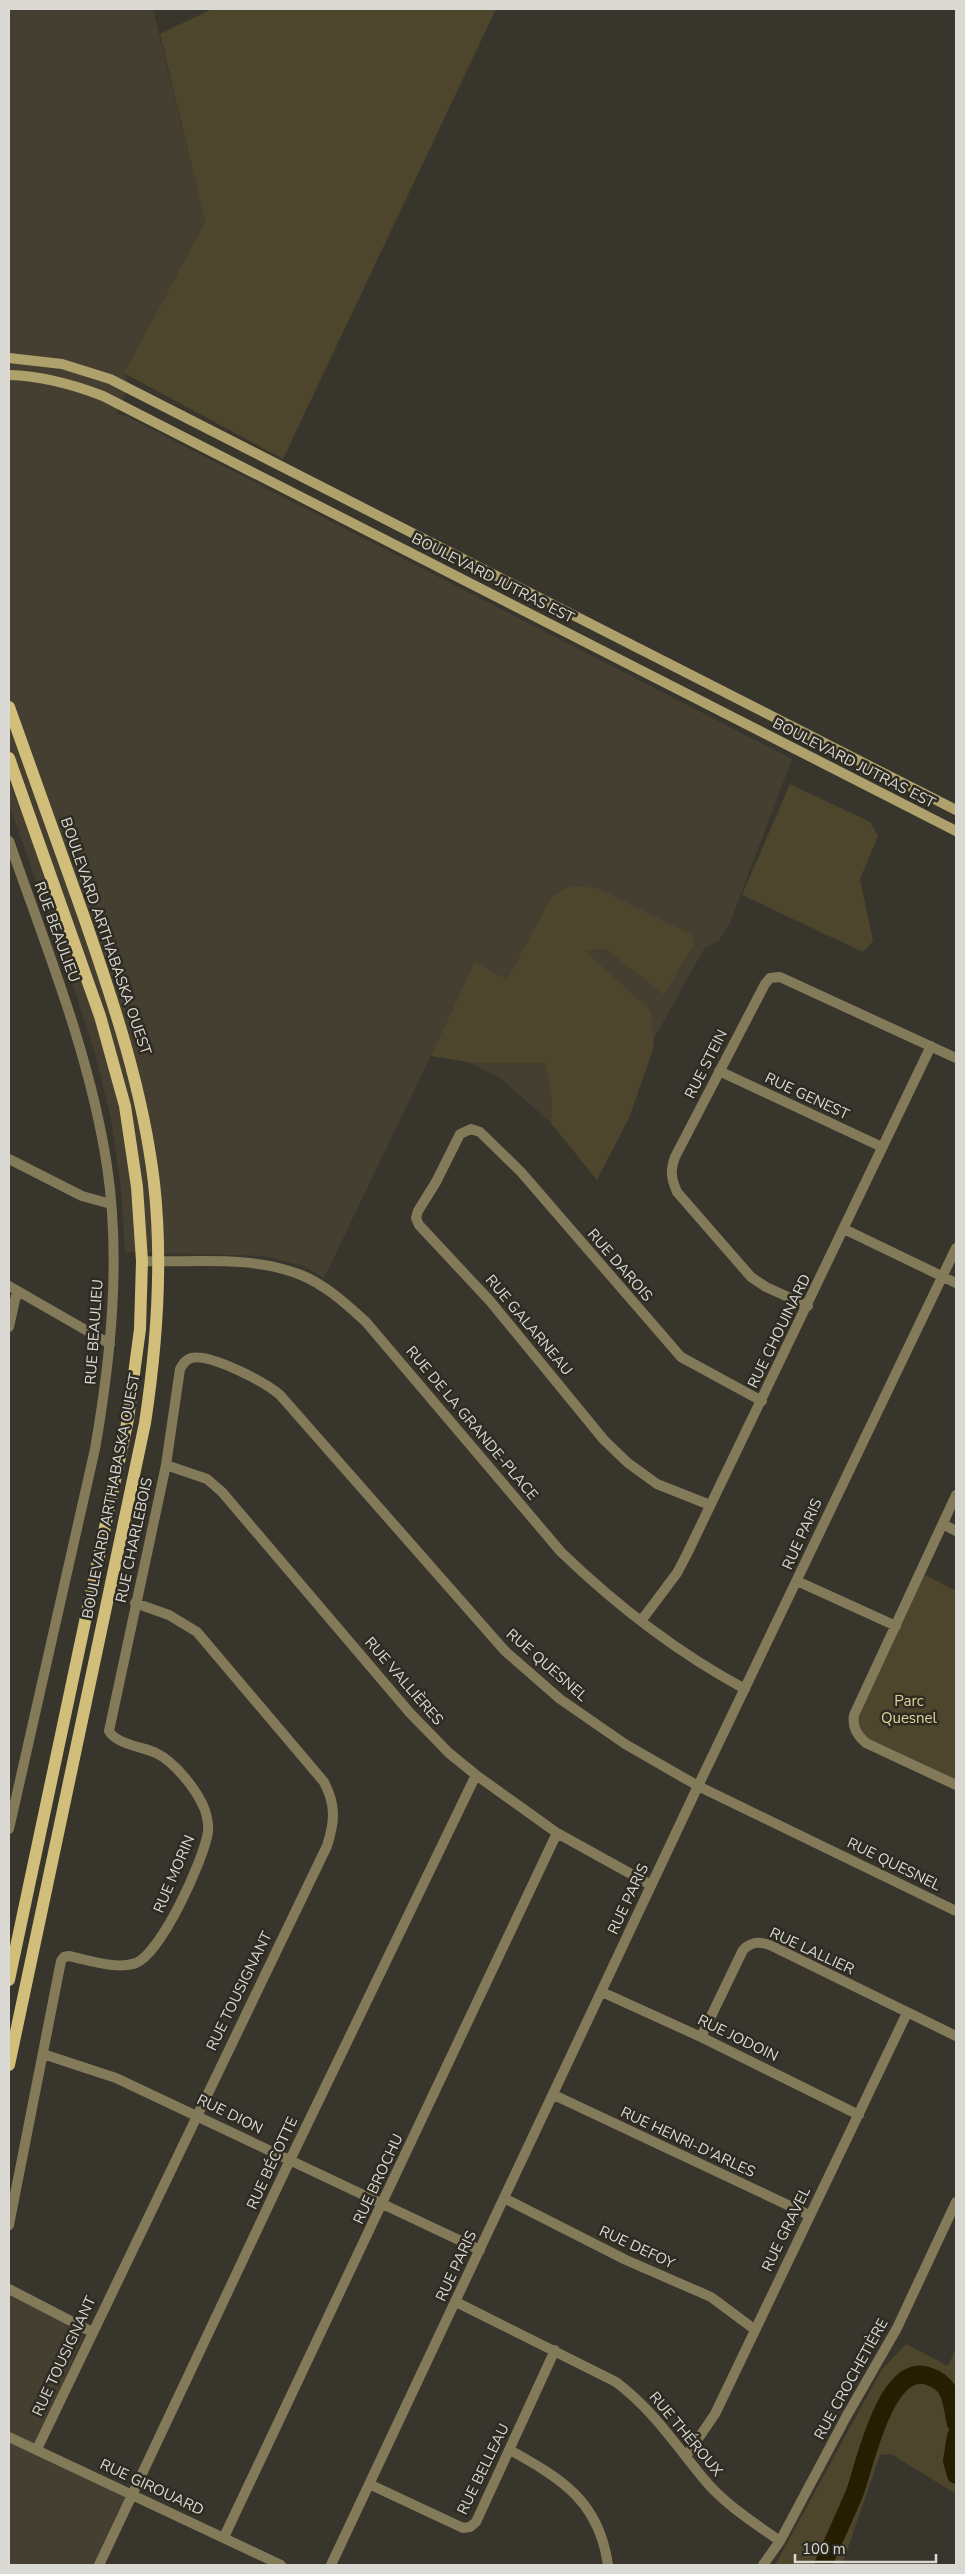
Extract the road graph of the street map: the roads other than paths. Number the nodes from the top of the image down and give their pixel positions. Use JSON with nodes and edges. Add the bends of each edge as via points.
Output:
{"nodes":[{"id":1,"x":9,"y":358,"type":"edge"},
{"id":2,"x":9,"y":375,"type":"edge"},
{"id":3,"x":9,"y":707,"type":"edge"},
{"id":4,"x":9,"y":758,"type":"edge"},
{"id":5,"x":956,"y":810,"type":"edge"},
{"id":6,"x":956,"y":831,"type":"edge"},
{"id":7,"x":9,"y":841,"type":"edge"},
{"id":8,"x":931,"y":1046,"type":"junction"},
{"id":9,"x":956,"y":1058,"type":"edge"},
{"id":10,"x":719,"y":1071,"type":"junction"},
{"id":11,"x":471,"y":1129,"type":"joint"},
{"id":12,"x":882,"y":1147,"type":"junction"},
{"id":13,"x":9,"y":1159,"type":"edge"},
{"id":14,"x":111,"y":1204,"type":"junction"},
{"id":15,"x":844,"y":1229,"type":"junction"},
{"id":16,"x":956,"y":1248,"type":"edge"},
{"id":17,"x":142,"y":1262,"type":"junction"},
{"id":18,"x":158,"y":1262,"type":"junction"},
{"id":19,"x":943,"y":1276,"type":"junction"},
{"id":20,"x":956,"y":1283,"type":"edge"},
{"id":21,"x":13,"y":1288,"type":"edge"},
{"id":22,"x":808,"y":1306,"type":"junction"},
{"id":23,"x":9,"y":1327,"type":"edge"},
{"id":24,"x":110,"y":1344,"type":"junction"},
{"id":25,"x":190,"y":1358,"type":"joint"},
{"id":26,"x":762,"y":1401,"type":"junction"},
{"id":27,"x":166,"y":1465,"type":"junction"},
{"id":28,"x":956,"y":1495,"type":"edge"},
{"id":29,"x":710,"y":1505,"type":"junction"},
{"id":30,"x":943,"y":1524,"type":"junction"},
{"id":31,"x":956,"y":1531,"type":"edge"},
{"id":32,"x":797,"y":1581,"type":"junction"},
{"id":33,"x":136,"y":1604,"type":"junction"},
{"id":34,"x":641,"y":1621,"type":"junction"},
{"id":35,"x":896,"y":1626,"type":"junction"},
{"id":36,"x":745,"y":1689,"type":"junction"},
{"id":37,"x":109,"y":1731,"type":"joint"},
{"id":38,"x":476,"y":1775,"type":"junction"},
{"id":39,"x":956,"y":1785,"type":"edge"},
{"id":40,"x":698,"y":1786,"type":"junction"},
{"id":41,"x":9,"y":1829,"type":"edge"},
{"id":42,"x":558,"y":1833,"type":"junction"},
{"id":43,"x":651,"y":1885,"type":"junction"},
{"id":44,"x":956,"y":1911,"type":"edge"},
{"id":45,"x":9,"y":1980,"type":"edge"},
{"id":46,"x":602,"y":1992,"type":"junction"},
{"id":47,"x":907,"y":2013,"type":"junction"},
{"id":48,"x":956,"y":2036,"type":"edge"},
{"id":49,"x":701,"y":2037,"type":"junction"},
{"id":50,"x":43,"y":2054,"type":"junction"},
{"id":51,"x":9,"y":2065,"type":"edge"},
{"id":52,"x":554,"y":2095,"type":"junction"},
{"id":53,"x":196,"y":2114,"type":"junction"},
{"id":54,"x":859,"y":2115,"type":"junction"},
{"id":55,"x":290,"y":2160,"type":"junction"},
{"id":56,"x":504,"y":2198,"type":"junction"},
{"id":57,"x":956,"y":2202,"type":"edge"},
{"id":58,"x":384,"y":2203,"type":"junction"},
{"id":59,"x":809,"y":2215,"type":"junction"},
{"id":60,"x":9,"y":2225,"type":"edge"},
{"id":61,"x":480,"y":2250,"type":"junction"},
{"id":62,"x":9,"y":2289,"type":"edge"},
{"id":63,"x":456,"y":2302,"type":"junction"},
{"id":64,"x":754,"y":2329,"type":"junction"},
{"id":65,"x":92,"y":2332,"type":"junction"},
{"id":66,"x":555,"y":2350,"type":"junction"},
{"id":67,"x":9,"y":2437,"type":"edge"},
{"id":68,"x":37,"y":2449,"type":"junction"},
{"id":69,"x":510,"y":2450,"type":"junction"},
{"id":70,"x":687,"y":2455,"type":"junction"},
{"id":71,"x":369,"y":2484,"type":"junction"},
{"id":72,"x":132,"y":2494,"type":"junction"},
{"id":73,"x":224,"y":2537,"type":"junction"},
{"id":74,"x":780,"y":2541,"type":"junction"},
{"id":75,"x":99,"y":2565,"type":"edge"},
{"id":76,"x":281,"y":2565,"type":"edge"},
{"id":77,"x":331,"y":2565,"type":"edge"},
{"id":78,"x":608,"y":2565,"type":"edge"},
{"id":79,"x":763,"y":2565,"type":"edge"}],
"edges":[{"from":1,"to":5,"type":"main road","name":"BOULEVARD JUTRAS EST","via":[[62,364],[110,379]]},
{"from":2,"to":6,"type":"main road","name":"BOULEVARD JUTRAS EST","via":[[56,380],[102,396]]},
{"from":3,"to":18,"type":"main road","name":"BOULEVARD ARTHABASKA OUEST","via":[[114,1003],[136,1078],[154,1183]]},
{"from":4,"to":17,"type":"main road","name":"BOULEVARD ARTHABASKA OUEST","via":[[113,1056],[134,1157]]},
{"from":7,"to":14,"type":"street","name":"RUE BEAULIEU","via":[[64,995],[90,1085]]},
{"from":8,"to":9,"type":"street","name":"RUE STEIN"},
{"from":8,"to":10,"type":"street","name":"RUE STEIN","via":[[780,977],[770,978]]},
{"from":8,"to":12,"type":"street","name":"RUE CHOUINARD"},
{"from":10,"to":12,"type":"street","name":"RUE GENEST"},
{"from":10,"to":22,"type":"street","name":"RUE STEIN","via":[[675,1157],[671,1179],[677,1192],[751,1277]]},
{"from":11,"to":26,"type":"street","name":"RUE DAROIS","via":[[480,1132],[521,1172],[681,1357]]},
{"from":11,"to":29,"type":"street","name":"RUE GALARNEAU","via":[[460,1134],[418,1211],[419,1226],[490,1301],[604,1440],[628,1464],[657,1484]]},
{"from":12,"to":15,"type":"street","name":"RUE CHOUINARD"},
{"from":13,"to":14,"type":"street","via":[[82,1196]]},
{"from":14,"to":24,"type":"street","name":"RUE BEAULIEU"},
{"from":15,"to":19,"type":"street"},
{"from":15,"to":22,"type":"street","name":"RUE CHOUINARD"},
{"from":16,"to":19,"type":"street","name":"RUE PARIS"},
{"from":17,"to":18,"type":"street","name":"RUE DE LA GRANDE-PLACE"},
{"from":17,"to":45,"type":"main road","name":"BOULEVARD ARTHABASKA OUEST","via":[[140,1329],[128,1419]]},
{"from":18,"to":34,"type":"street","name":"RUE DE LA GRANDE-PLACE","via":[[256,1264],[303,1276],[328,1290],[378,1335],[561,1552]]},
{"from":18,"to":51,"type":"main road","name":"BOULEVARD ARTHABASKA OUEST","via":[[158,1302],[145,1423]]},
{"from":19,"to":20,"type":"street"},
{"from":19,"to":32,"type":"street","name":"RUE PARIS"},
{"from":21,"to":23,"type":"street"},
{"from":21,"to":24,"type":"street"},
{"from":22,"to":26,"type":"street","name":"RUE CHOUINARD"},
{"from":24,"to":41,"type":"street","name":"RUE BEAULIEU","via":[[95,1448]]},
{"from":25,"to":27,"type":"street","name":"RUE CHARLEBOIS","via":[[180,1369]]},
{"from":25,"to":40,"type":"street","name":"RUE QUESNEL","via":[[209,1360],[268,1384],[511,1657],[587,1719]]},
{"from":26,"to":29,"type":"street","name":"RUE CHOUINARD"},
{"from":27,"to":33,"type":"street","name":"RUE CHARLEBOIS"},
{"from":27,"to":38,"type":"street","name":"RUE VALLIÈRES","via":[[207,1479],[222,1492],[410,1713]]},
{"from":28,"to":30,"type":"street"},
{"from":29,"to":34,"type":"street","name":"RUE CHOUINARD","via":[[677,1574]]},
{"from":30,"to":31,"type":"street"},
{"from":30,"to":35,"type":"street"},
{"from":32,"to":35,"type":"street"},
{"from":32,"to":36,"type":"street","name":"RUE PARIS"},
{"from":33,"to":37,"type":"street","name":"RUE CHARLEBOIS"},
{"from":33,"to":53,"type":"street","name":"RUE TOUSIGNANT","via":[[169,1615],[198,1632],[314,1768],[331,1795],[335,1810],[327,1846]]},
{"from":34,"to":36,"type":"street","name":"RUE DE LA GRANDE-PLACE"},
{"from":35,"to":39,"type":"street","via":[[853,1723],[858,1736],[866,1743]]},
{"from":36,"to":40,"type":"street","name":"RUE PARIS"},
{"from":37,"to":50,"type":"street","name":"RUE MORIN","via":[[120,1740],[157,1753],[175,1768],[204,1808],[208,1819],[207,1839],[164,1935],[145,1957],[125,1965],[64,1957]]},
{"from":38,"to":42,"type":"street","name":"RUE VALLIÈRES"},
{"from":38,"to":55,"type":"street","name":"RUE BÉCOTTE"},
{"from":40,"to":43,"type":"street","name":"RUE PARIS"},
{"from":40,"to":44,"type":"street","name":"RUE QUESNEL"},
{"from":42,"to":43,"type":"street","name":"RUE VALLIÈRES"},
{"from":42,"to":58,"type":"street","name":"RUE BROCHU"},
{"from":43,"to":46,"type":"street","name":"RUE PARIS"},
{"from":46,"to":49,"type":"street","name":"RUE JODOIN"},
{"from":46,"to":52,"type":"street","name":"RUE PARIS"},
{"from":47,"to":48,"type":"street","name":"RUE LALLIER"},
{"from":47,"to":49,"type":"street","name":"RUE LALLIER","via":[[758,1942],[742,1950]]},
{"from":47,"to":54,"type":"street","name":"RUE GRAVEL"},
{"from":49,"to":54,"type":"street","name":"RUE JODOIN"},
{"from":50,"to":53,"type":"street","name":"RUE DION","via":[[116,2078]]},
{"from":50,"to":60,"type":"street"},
{"from":52,"to":56,"type":"street","name":"RUE PARIS"},
{"from":52,"to":59,"type":"street","name":"RUE HENRI-D'ARLES"},
{"from":53,"to":55,"type":"street","name":"RUE DION"},
{"from":53,"to":65,"type":"street","name":"RUE TOUSIGNANT"},
{"from":54,"to":59,"type":"street","name":"RUE GRAVEL"},
{"from":55,"to":58,"type":"street","name":"RUE DION"},
{"from":55,"to":72,"type":"street","name":"RUE BÉCOTTE"},
{"from":56,"to":61,"type":"street","name":"RUE PARIS"},
{"from":56,"to":64,"type":"street","name":"RUE DEFOY","via":[[626,2260],[711,2297]]},
{"from":57,"to":74,"type":"street","name":"RUE CROCHETIÈRE","via":[[897,2328]]},
{"from":58,"to":61,"type":"street","name":"RUE DION"},
{"from":58,"to":73,"type":"street","name":"RUE BROCHU"},
{"from":59,"to":64,"type":"street","name":"RUE GRAVEL"},
{"from":61,"to":63,"type":"street","name":"RUE PARIS"},
{"from":62,"to":65,"type":"street"},
{"from":63,"to":66,"type":"street","name":"RUE THÉROUX"},
{"from":63,"to":71,"type":"street","name":"RUE PARIS"},
{"from":64,"to":70,"type":"street","name":"RUE GRAVEL","via":[[715,2414]]},
{"from":65,"to":68,"type":"street","name":"RUE TOUSIGNANT"},
{"from":66,"to":69,"type":"street","name":"RUE BELLEAU"},
{"from":66,"to":70,"type":"street","name":"RUE THÉROUX","via":[[631,2393]]},
{"from":67,"to":68,"type":"street","name":"RUE GIROUARD"},
{"from":68,"to":72,"type":"street","name":"RUE GIROUARD"},
{"from":69,"to":71,"type":"street","name":"RUE BELLEAU","via":[[476,2522],[470,2527],[463,2528]]},
{"from":69,"to":78,"type":"street","via":[[560,2479],[584,2502],[603,2540]]},
{"from":70,"to":74,"type":"street","name":"RUE THÉROUX","via":[[718,2494]]},
{"from":71,"to":77,"type":"street","name":"RUE PARIS"},
{"from":72,"to":73,"type":"street","name":"RUE GIROUARD"},
{"from":72,"to":75,"type":"street","name":"RUE BÉCOTTE"},
{"from":73,"to":76,"type":"street","name":"RUE GIROUARD"},
{"from":74,"to":79,"type":"street","name":"RUE CROCHETIÈRE"}]}
